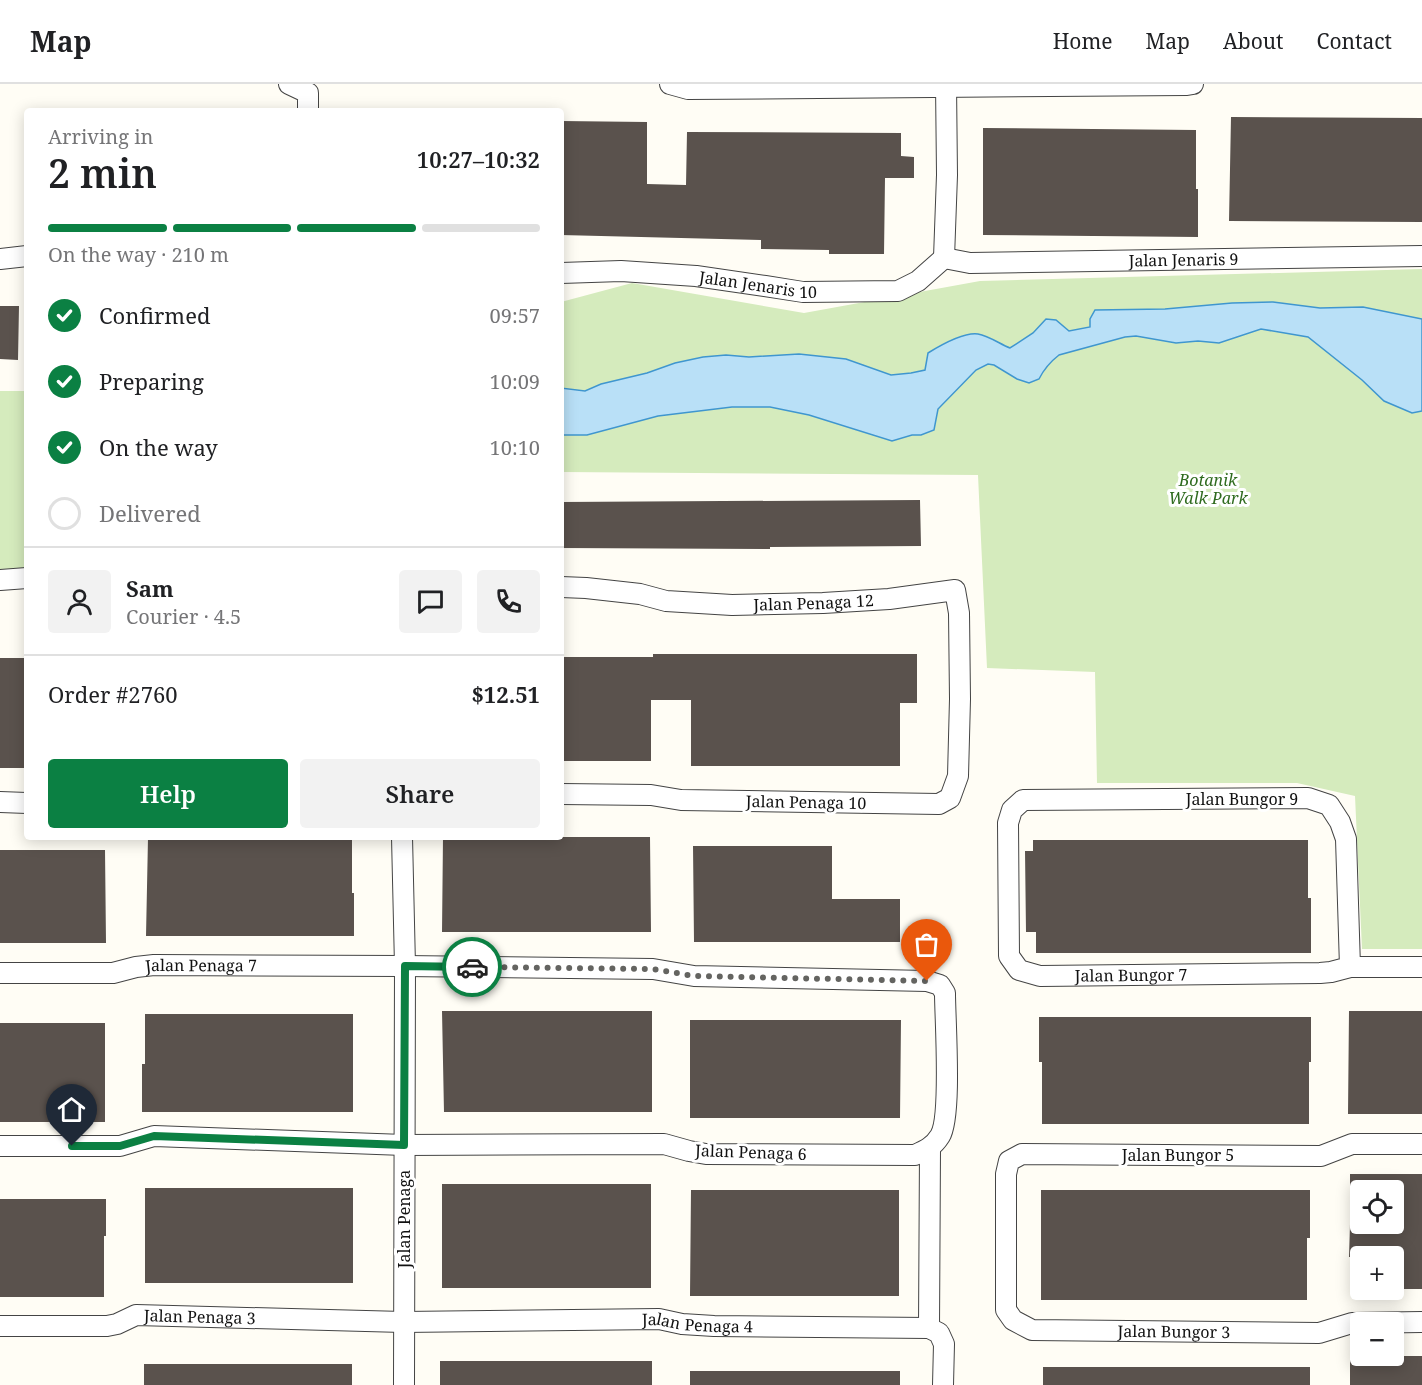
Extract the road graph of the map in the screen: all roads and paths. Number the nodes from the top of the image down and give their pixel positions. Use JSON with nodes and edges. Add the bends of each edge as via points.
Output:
{"nodes":[{"id":1,"x":289,"y":84,"type":"edge"},
{"id":2,"x":670,"y":84,"type":"edge"},
{"id":3,"x":1193,"y":84,"type":"edge"},
{"id":4,"x":946,"y":85,"type":"edge"},
{"id":5,"x":308,"y":102,"type":"edge"},
{"id":6,"x":24,"y":256,"type":"edge"},
{"id":7,"x":1422,"y":256,"type":"edge"},
{"id":8,"x":944,"y":258,"type":"junction"},
{"id":9,"x":0,"y":259,"type":"edge"},
{"id":10,"x":564,"y":273,"type":"edge"},
{"id":11,"x":24,"y":579,"type":"edge"},
{"id":12,"x":0,"y":580,"type":"edge"},
{"id":13,"x":564,"y":586,"type":"edge"},
{"id":14,"x":960,"y":699,"type":"joint"},
{"id":15,"x":564,"y":794,"type":"edge"},
{"id":16,"x":1023,"y":800,"type":"joint"},
{"id":17,"x":0,"y":802,"type":"edge"},
{"id":18,"x":24,"y":803,"type":"edge"},
{"id":19,"x":402,"y":840,"type":"edge"},
{"id":20,"x":405,"y":966,"type":"junction"},
{"id":21,"x":1350,"y":967,"type":"junction"},
{"id":22,"x":1422,"y":967,"type":"edge"},
{"id":23,"x":0,"y":973,"type":"edge"},
{"id":24,"x":1422,"y":1144,"type":"edge"},
{"id":25,"x":404,"y":1145,"type":"junction"},
{"id":26,"x":0,"y":1146,"type":"edge"},
{"id":27,"x":930,"y":1149,"type":"junction"},
{"id":28,"x":1006,"y":1236,"type":"joint"},
{"id":29,"x":403,"y":1322,"type":"junction"},
{"id":30,"x":1422,"y":1322,"type":"edge"},
{"id":31,"x":0,"y":1326,"type":"edge"},
{"id":32,"x":929,"y":1328,"type":"junction"},
{"id":33,"x":404,"y":1385,"type":"edge"},
{"id":34,"x":943,"y":1385,"type":"edge"}],
"edges":[{"from":1,"to":5,"type":"street"},
{"from":2,"to":4,"type":"street","via":[[688,89]]},
{"from":3,"to":4,"type":"street"},
{"from":4,"to":8,"type":"street"},
{"from":6,"to":9,"type":"street"},
{"from":7,"to":8,"type":"street","name":"Jalan Jenaris 9","via":[[970,263]]},
{"from":8,"to":10,"type":"street","name":"Jalan Jenaris 10","via":[[918,281],[898,291],[803,292],[696,276],[621,271]]},
{"from":11,"to":12,"type":"street"},
{"from":13,"to":14,"type":"street","name":"Jalan Penaga 12","via":[[732,604],[889,599],[955,590]]},
{"from":14,"to":15,"type":"street","name":"Jalan Penaga 10","via":[[958,776],[950,798],[939,804]]},
{"from":16,"to":21,"type":"street","name":"Jalan Bungor 9","via":[[1308,798],[1329,805],[1346,839]]},
{"from":16,"to":21,"type":"street","name":"Jalan Bungor 7","via":[[1012,810],[1008,823],[1009,956],[1019,970],[1040,976],[1063,976],[1320,973]]},
{"from":17,"to":18,"type":"street"},
{"from":19,"to":20,"type":"street","name":"Jalan Penaga"},
{"from":20,"to":23,"type":"street","name":"Jalan Penaga 7","via":[[154,965],[113,973]]},
{"from":20,"to":25,"type":"street","name":"Jalan Penaga"},
{"from":20,"to":27,"type":"street","name":"Jalan Penaga 7","via":[[653,969],[694,976],[927,981],[940,985],[945,993],[946,1114],[941,1134]]},
{"from":21,"to":22,"type":"street","name":"Jalan Bungor 7"},
{"from":24,"to":28,"type":"street","name":"Jalan Bungor 5","via":[[1352,1144],[1321,1156],[1022,1154],[1009,1161],[1006,1174]]},
{"from":25,"to":26,"type":"street","name":"Jalan Penaga 6","via":[[154,1136],[120,1146]]},
{"from":25,"to":27,"type":"street","name":"Jalan Penaga 6","via":[[664,1144],[706,1154],[915,1155]]},
{"from":25,"to":29,"type":"street","name":"Jalan Penaga"},
{"from":27,"to":32,"type":"street"},
{"from":28,"to":30,"type":"street","name":"Jalan Bungor 3","via":[[1006,1310],[1013,1320],[1032,1330],[1319,1333],[1352,1323]]},
{"from":29,"to":31,"type":"street","name":"Jalan Penaga 3","via":[[136,1315],[107,1326]]},
{"from":29,"to":32,"type":"street","name":"Jalan Penaga 4","via":[[659,1319],[714,1326]]},
{"from":29,"to":33,"type":"street","name":"Jalan Penaga"},
{"from":32,"to":34,"type":"street","via":[[939,1333],[944,1344]]}]}
